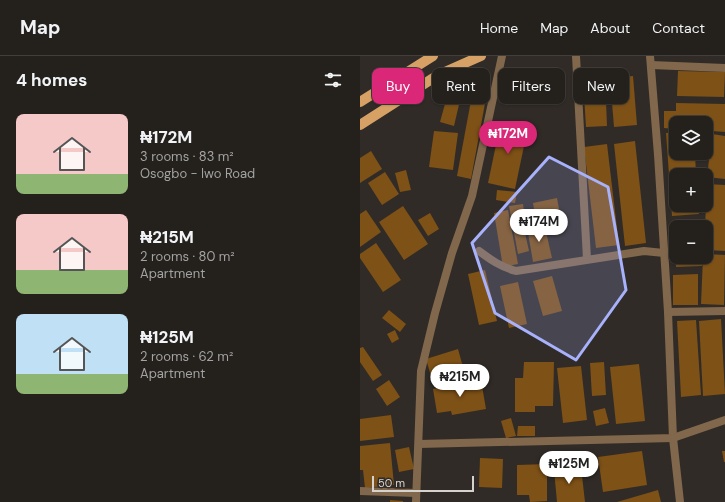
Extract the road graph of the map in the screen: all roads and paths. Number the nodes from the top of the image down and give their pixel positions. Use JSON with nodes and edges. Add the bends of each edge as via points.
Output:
{"nodes":[{"id":1,"x":433,"y":56,"type":"edge"},
{"id":2,"x":481,"y":56,"type":"edge"},
{"id":3,"x":502,"y":56,"type":"edge"},
{"id":4,"x":576,"y":56,"type":"edge"},
{"id":5,"x":650,"y":56,"type":"edge"},
{"id":6,"x":651,"y":65,"type":"junction"},
{"id":7,"x":725,"y":68,"type":"edge"},
{"id":8,"x":360,"y":102,"type":"edge"},
{"id":9,"x":360,"y":125,"type":"edge"},
{"id":10,"x":479,"y":251,"type":"dead end"},
{"id":11,"x":664,"y":253,"type":"junction"},
{"id":12,"x":587,"y":260,"type":"junction"},
{"id":13,"x":725,"y":311,"type":"edge"},
{"id":14,"x":668,"y":312,"type":"junction"},
{"id":15,"x":725,"y":420,"type":"edge"},
{"id":16,"x":673,"y":438,"type":"junction"},
{"id":17,"x":419,"y":444,"type":"junction"},
{"id":18,"x":360,"y":491,"type":"edge"},
{"id":19,"x":416,"y":498,"type":"edge"},
{"id":20,"x":680,"y":502,"type":"edge"}],
"edges":[{"from":1,"to":8,"type":"main road"},
{"from":2,"to":9,"type":"main road","via":[[438,75]]},
{"from":3,"to":17,"type":"street","via":[[472,196],[452,253],[421,371]]},
{"from":4,"to":12,"type":"street"},
{"from":5,"to":6,"type":"street"},
{"from":6,"to":7,"type":"street"},
{"from":6,"to":11,"type":"street"},
{"from":10,"to":12,"type":"street","via":[[503,268],[516,271]]},
{"from":11,"to":12,"type":"street","via":[[644,251]]},
{"from":11,"to":14,"type":"street"},
{"from":13,"to":14,"type":"street"},
{"from":14,"to":16,"type":"street"},
{"from":15,"to":16,"type":"street"},
{"from":16,"to":17,"type":"street"},
{"from":16,"to":20,"type":"street"},
{"from":17,"to":19,"type":"street"},
{"from":18,"to":19,"type":"street"}]}
